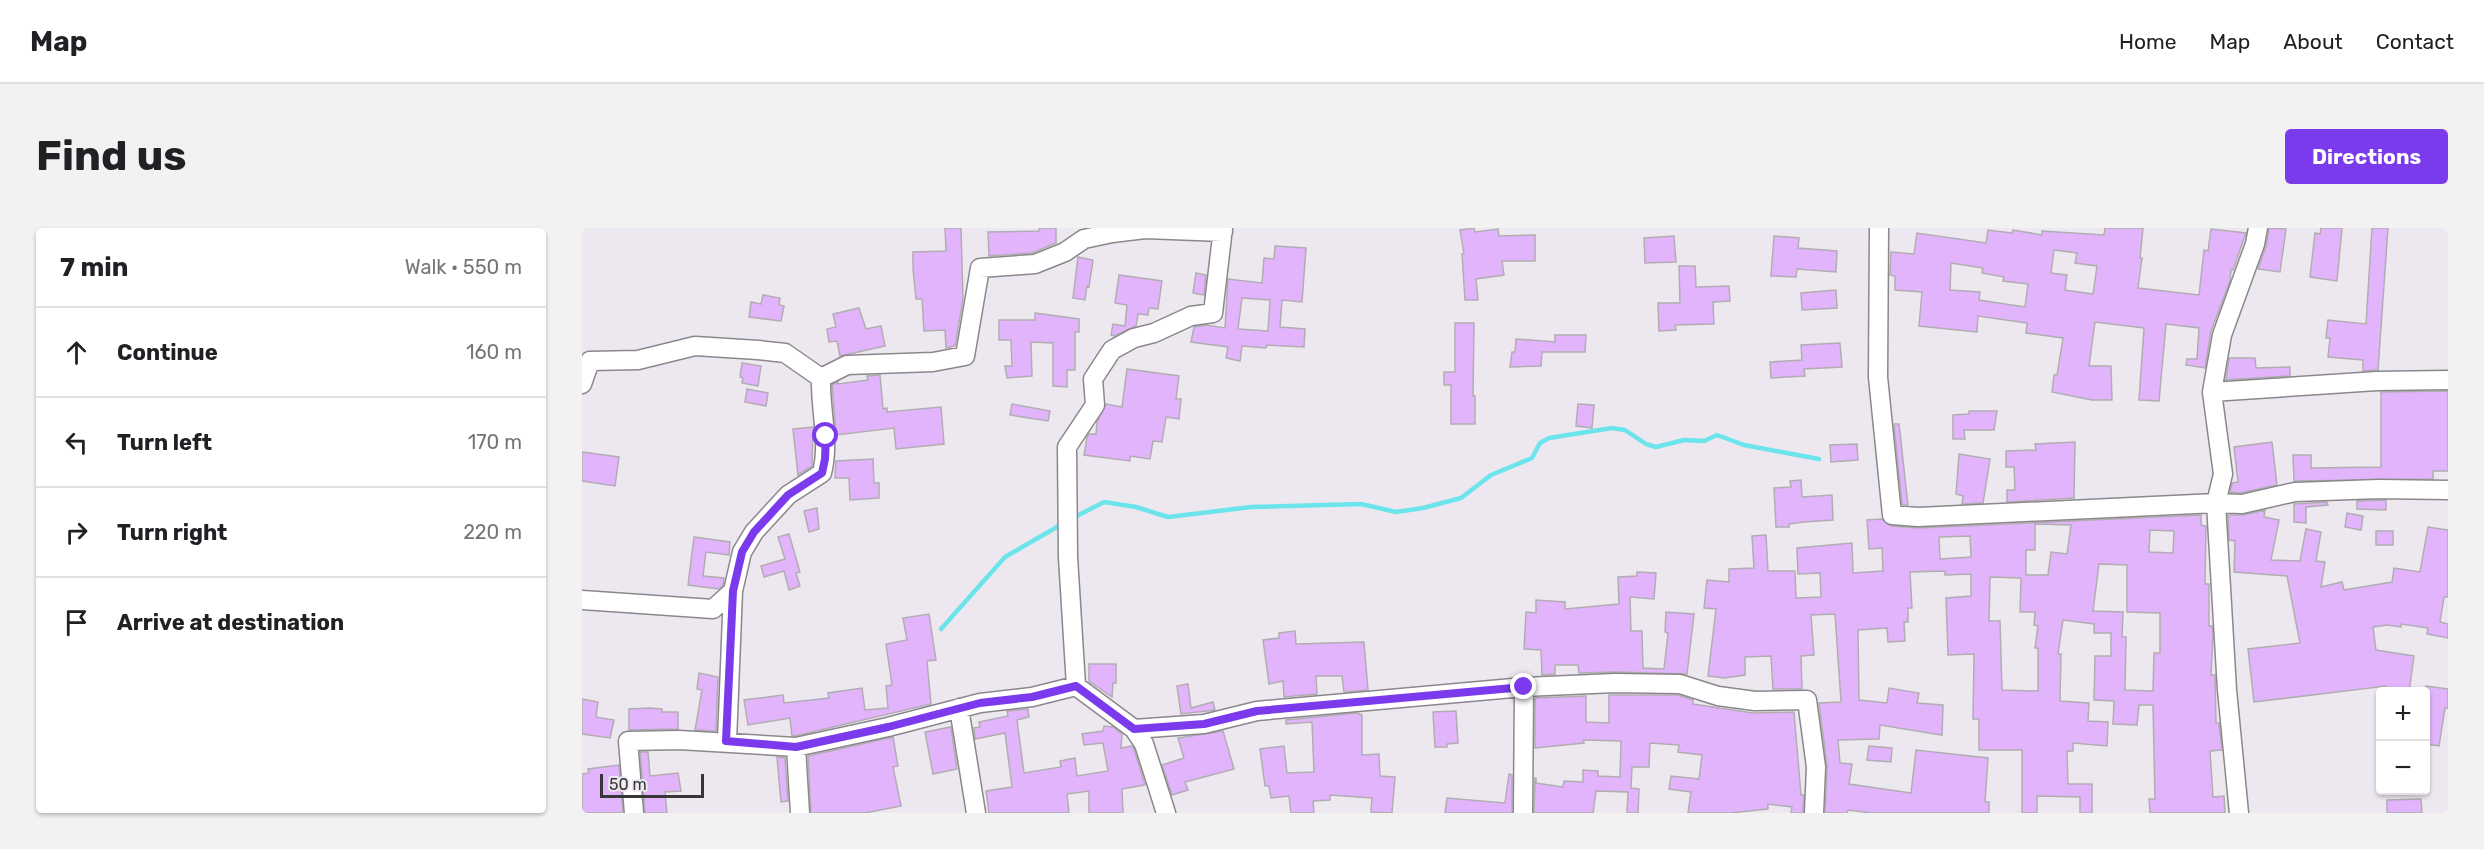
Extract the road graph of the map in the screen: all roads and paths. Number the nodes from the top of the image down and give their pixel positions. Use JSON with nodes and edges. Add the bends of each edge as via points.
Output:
{"nodes":[{"id":1,"x":1879,"y":228,"type":"edge"},
{"id":2,"x":2258,"y":228,"type":"edge"},
{"id":3,"x":1223,"y":230,"type":"edge"},
{"id":4,"x":1084,"y":233,"type":"edge"},
{"id":5,"x":821,"y":378,"type":"junction"},
{"id":6,"x":2448,"y":380,"type":"edge"},
{"id":7,"x":582,"y":384,"type":"edge"},
{"id":8,"x":2212,"y":392,"type":"junction"},
{"id":9,"x":2448,"y":490,"type":"edge"},
{"id":10,"x":2216,"y":503,"type":"junction"},
{"id":11,"x":733,"y":591,"type":"junction"},
{"id":12,"x":582,"y":600,"type":"edge"},
{"id":13,"x":1076,"y":686,"type":"junction"},
{"id":14,"x":1524,"y":687,"type":"junction"},
{"id":15,"x":959,"y":708,"type":"junction"},
{"id":16,"x":1134,"y":729,"type":"junction"},
{"id":17,"x":726,"y":741,"type":"junction"},
{"id":18,"x":796,"y":747,"type":"junction"},
{"id":19,"x":634,"y":813,"type":"edge"},
{"id":20,"x":800,"y":813,"type":"edge"},
{"id":21,"x":976,"y":813,"type":"edge"},
{"id":22,"x":1166,"y":813,"type":"edge"},
{"id":23,"x":1523,"y":813,"type":"edge"},
{"id":24,"x":1814,"y":813,"type":"edge"},
{"id":25,"x":2239,"y":813,"type":"edge"}],
"edges":[{"from":1,"to":10,"type":"street","via":[[1878,377],[1892,516]]},
{"from":2,"to":8,"type":"street","via":[[2222,335]]},
{"from":3,"to":4,"type":"street"},
{"from":3,"to":13,"type":"street","via":[[1213,314],[1191,316],[1112,350],[1093,379],[1095,405],[1066,447]]},
{"from":4,"to":5,"type":"street","via":[[1065,252],[1035,264],[980,268],[965,356],[933,362],[847,365]]},
{"from":5,"to":7,"type":"street","via":[[785,353],[694,346],[638,360],[590,361]]},
{"from":5,"to":11,"type":"street","via":[[826,436],[822,473],[788,495],[754,532],[742,552]]},
{"from":6,"to":8,"type":"street"},
{"from":8,"to":10,"type":"street","via":[[2223,474]]},
{"from":9,"to":10,"type":"street","via":[[2295,492],[2242,504]]},
{"from":10,"to":25,"type":"street","via":[[2226,690]]},
{"from":11,"to":12,"type":"street","via":[[713,609]]},
{"from":11,"to":17,"type":"street"},
{"from":13,"to":15,"type":"street"},
{"from":13,"to":16,"type":"street"},
{"from":14,"to":16,"type":"street","via":[[1257,711],[1204,724]]},
{"from":14,"to":23,"type":"street"},
{"from":14,"to":24,"type":"street","via":[[1615,682],[1680,684],[1718,696],[1755,701],[1807,700],[1816,767]]},
{"from":15,"to":18,"type":"street"},
{"from":15,"to":21,"type":"street"},
{"from":16,"to":22,"type":"street","via":[[1144,744]]},
{"from":17,"to":18,"type":"street"},
{"from":17,"to":19,"type":"street","via":[[628,741]]},
{"from":18,"to":20,"type":"street"}]}
